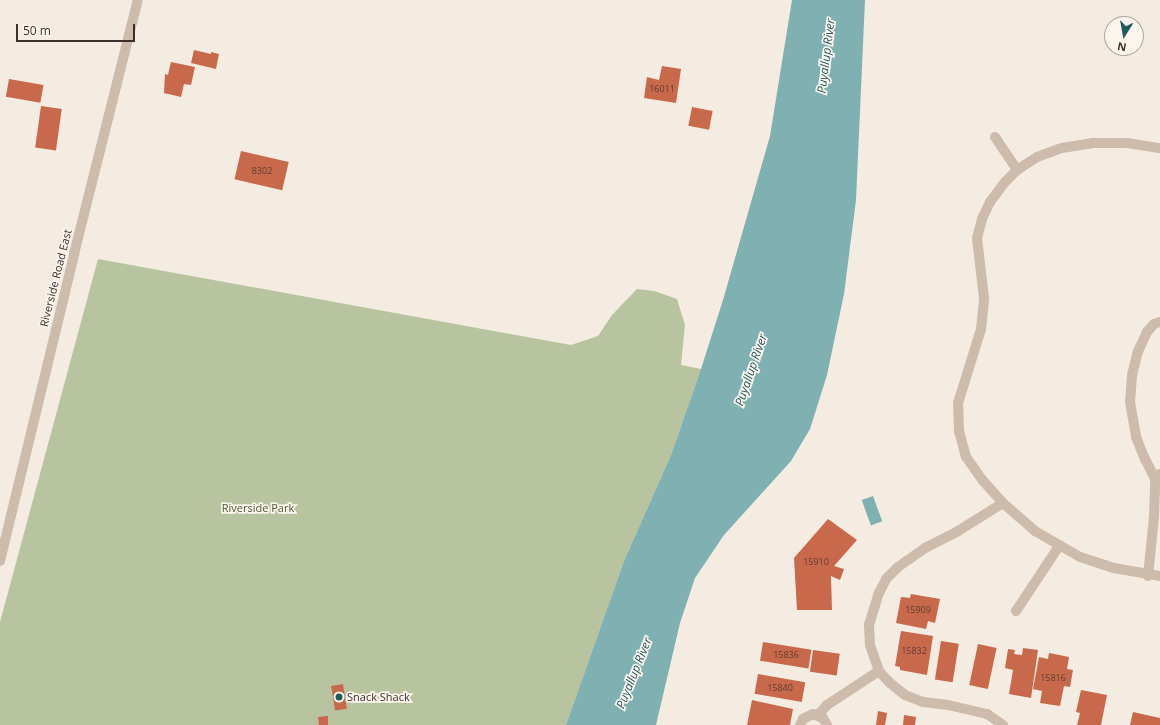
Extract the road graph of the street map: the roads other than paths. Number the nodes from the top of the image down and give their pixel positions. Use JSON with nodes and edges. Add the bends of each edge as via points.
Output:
{"nodes":[{"id":1,"x":138,"y":0,"type":"edge"},
{"id":2,"x":995,"y":137,"type":"dead end"},
{"id":3,"x":1160,"y":148,"type":"edge"},
{"id":4,"x":1017,"y":170,"type":"junction"},
{"id":5,"x":1160,"y":322,"type":"edge"},
{"id":6,"x":1158,"y":476,"type":"edge"},
{"id":7,"x":1003,"y":503,"type":"junction"},
{"id":8,"x":1059,"y":546,"type":"junction"},
{"id":9,"x":0,"y":561,"type":"edge"},
{"id":10,"x":1148,"y":576,"type":"junction"},
{"id":11,"x":1160,"y":576,"type":"edge"},
{"id":12,"x":1016,"y":611,"type":"dead end"},
{"id":13,"x":879,"y":671,"type":"junction"},
{"id":14,"x":818,"y":715,"type":"junction"},
{"id":15,"x":800,"y":725,"type":"edge"},
{"id":16,"x":827,"y":725,"type":"edge"},
{"id":17,"x":1003,"y":725,"type":"edge"}],
"edges":[{"from":1,"to":9,"type":"street","name":"Riverside Road East"},
{"from":2,"to":4,"type":"street"},
{"from":3,"to":4,"type":"street","via":[[1127,143],[1092,143],[1062,148],[1037,157]]},
{"from":4,"to":7,"type":"street","via":[[990,202],[982,218],[977,238],[984,298],[981,328],[958,402],[959,431],[966,457]]},
{"from":5,"to":6,"type":"street","via":[[1154,324],[1142,341],[1134,363],[1130,392],[1136,437],[1144,459]]},
{"from":6,"to":10,"type":"street"},
{"from":7,"to":8,"type":"street","via":[[1035,531]]},
{"from":7,"to":13,"type":"street","via":[[925,548],[898,567],[886,580],[876,598],[869,625],[870,646]]},
{"from":8,"to":10,"type":"street","via":[[1094,562]]},
{"from":8,"to":12,"type":"street"},
{"from":10,"to":11,"type":"street"},
{"from":13,"to":14,"type":"street","via":[[827,705]]},
{"from":13,"to":17,"type":"street","via":[[906,695],[923,702],[987,714]]},
{"from":14,"to":15,"type":"street","via":[[808,716]]},
{"from":14,"to":16,"type":"street"}]}
